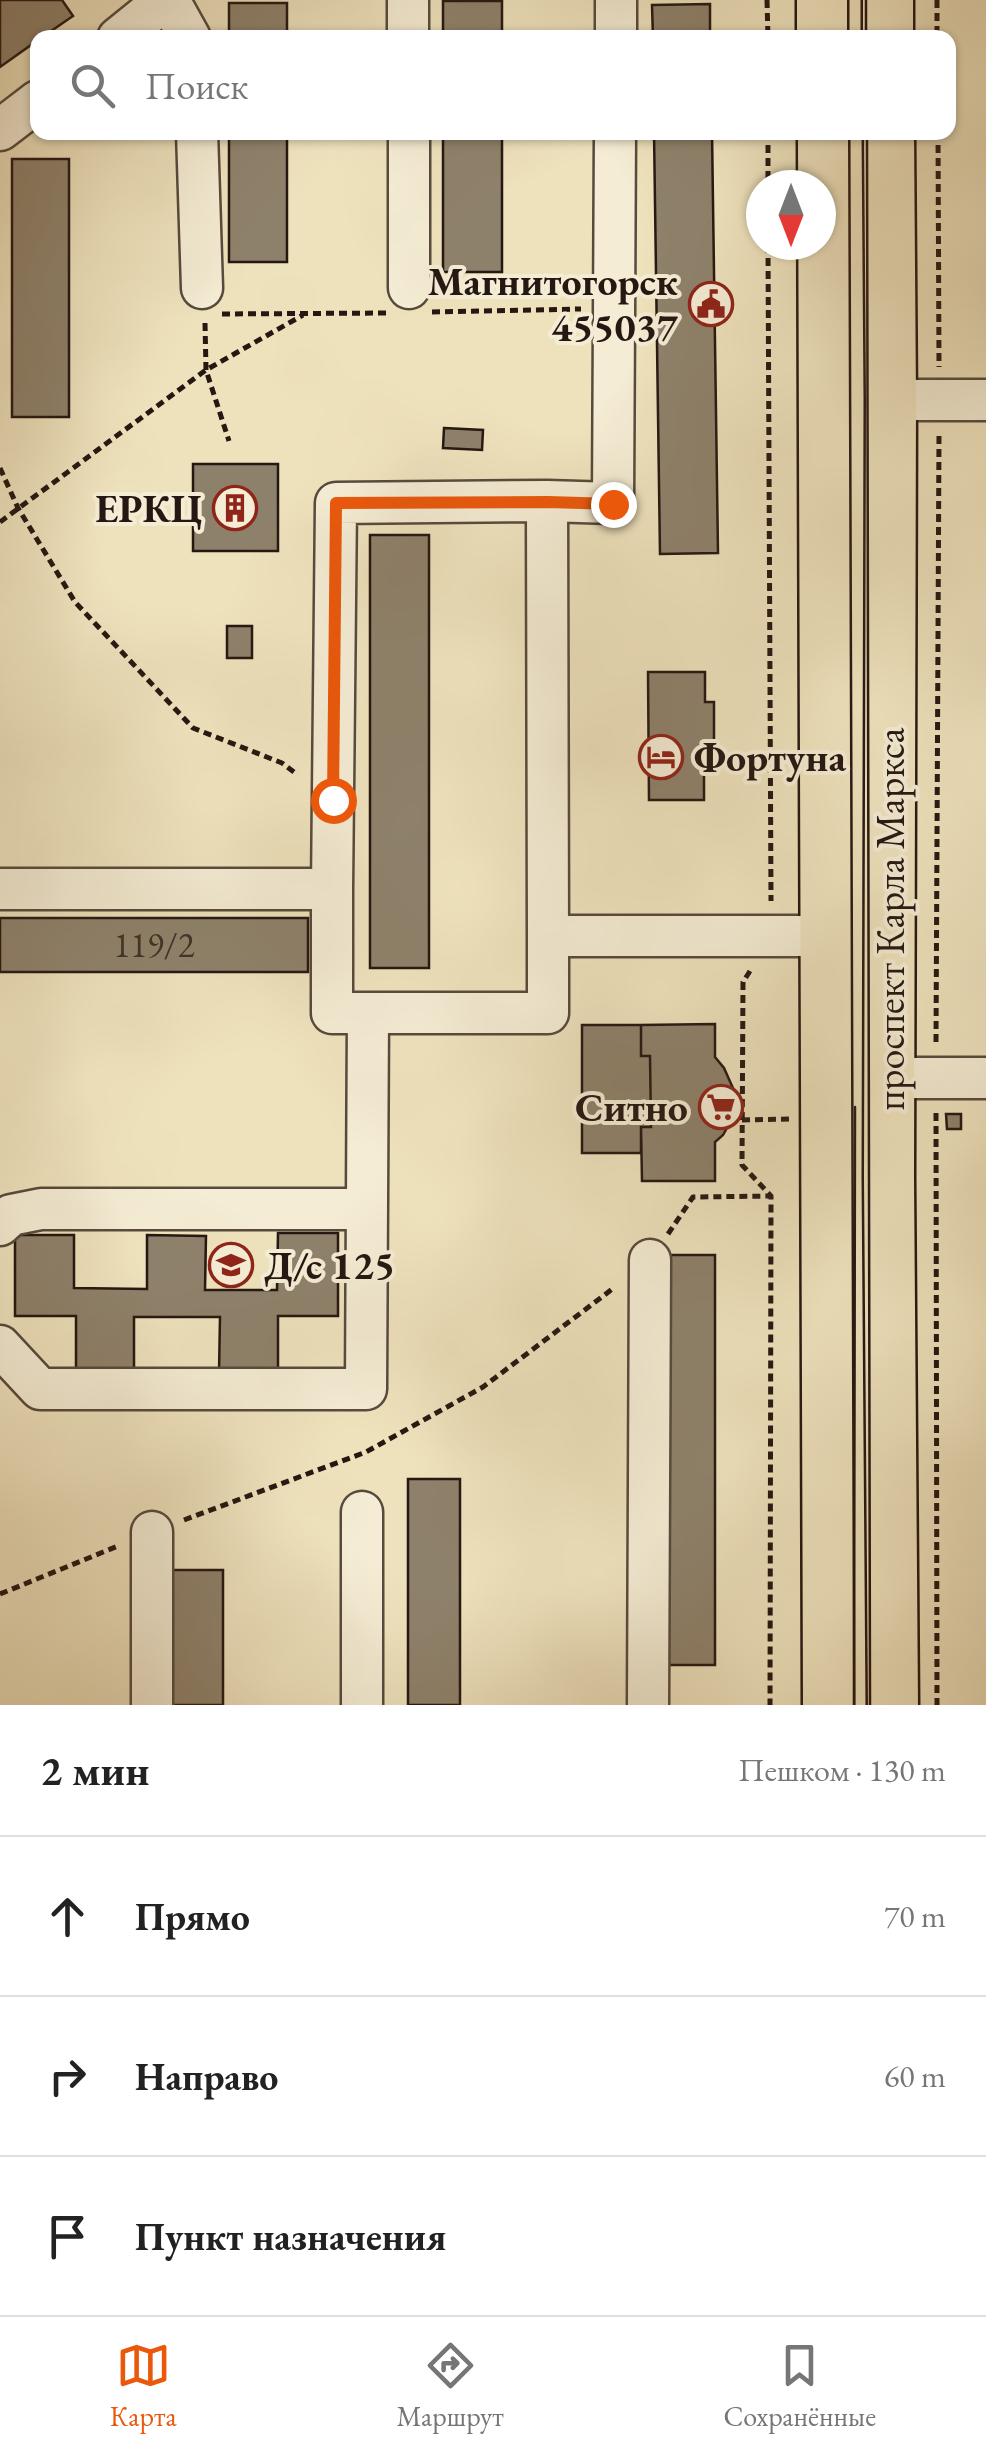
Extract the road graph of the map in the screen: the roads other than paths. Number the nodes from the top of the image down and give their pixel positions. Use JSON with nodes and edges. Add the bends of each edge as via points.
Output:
{"nodes":[{"id":1,"x":168,"y":0,"type":"edge"},
{"id":2,"x":408,"y":0,"type":"edge"},
{"id":3,"x":616,"y":0,"type":"edge"},
{"id":4,"x":822,"y":0,"type":"edge"},
{"id":5,"x":888,"y":0,"type":"edge"},
{"id":6,"x":129,"y":30,"type":"edge"},
{"id":7,"x":185,"y":30,"type":"edge"},
{"id":8,"x":408,"y":30,"type":"edge"},
{"id":9,"x":616,"y":30,"type":"edge"},
{"id":10,"x":822,"y":30,"type":"edge"},
{"id":11,"x":888,"y":30,"type":"edge"},
{"id":12,"x":30,"y":106,"type":"edge"},
{"id":13,"x":0,"y":130,"type":"edge"},
{"id":14,"x":196,"y":140,"type":"edge"},
{"id":15,"x":409,"y":140,"type":"edge"},
{"id":16,"x":615,"y":140,"type":"edge"},
{"id":17,"x":823,"y":140,"type":"edge"},
{"id":18,"x":890,"y":140,"type":"edge"},
{"id":19,"x":202,"y":288,"type":"road end"},
{"id":20,"x":409,"y":288,"type":"dead end"},
{"id":21,"x":915,"y":400,"type":"junction"},
{"id":22,"x":986,"y":400,"type":"edge"},
{"id":23,"x":548,"y":502,"type":"junction"},
{"id":24,"x":0,"y":889,"type":"edge"},
{"id":25,"x":332,"y":889,"type":"junction"},
{"id":26,"x":548,"y":936,"type":"junction"},
{"id":27,"x":826,"y":936,"type":"junction"},
{"id":28,"x":368,"y":1013,"type":"junction"},
{"id":29,"x":914,"y":1078,"type":"junction"},
{"id":30,"x":986,"y":1078,"type":"edge"},
{"id":31,"x":367,"y":1209,"type":"junction"},
{"id":32,"x":0,"y":1225,"type":"edge"},
{"id":33,"x":650,"y":1260,"type":"dead end"},
{"id":34,"x":0,"y":1346,"type":"edge"},
{"id":35,"x":362,"y":1512,"type":"dead end"},
{"id":36,"x":152,"y":1532,"type":"dead end"},
{"id":37,"x":152,"y":1705,"type":"edge"},
{"id":38,"x":362,"y":1705,"type":"edge"},
{"id":39,"x":648,"y":1705,"type":"edge"},
{"id":40,"x":828,"y":1705,"type":"edge"},
{"id":41,"x":893,"y":1705,"type":"edge"}],
"edges":[{"from":1,"to":6,"type":"lane"},
{"from":1,"to":7,"type":"lane"},
{"from":2,"to":8,"type":"lane"},
{"from":3,"to":9,"type":"lane"},
{"from":4,"to":10,"type":"main road"},
{"from":5,"to":11,"type":"main road"},
{"from":12,"to":13,"type":"lane"},
{"from":14,"to":19,"type":"lane"},
{"from":15,"to":20,"type":"lane"},
{"from":16,"to":23,"type":"lane","via":[[613,504]]},
{"from":17,"to":27,"type":"main road","name":"проспект Карла Маркса"},
{"from":18,"to":21,"type":"main road","name":"проспект Карла Маркса"},
{"from":21,"to":22,"type":"lane"},
{"from":21,"to":29,"type":"main road","name":"проспект Карла Маркса"},
{"from":23,"to":25,"type":"lane","via":[[336,503]]},
{"from":23,"to":26,"type":"lane"},
{"from":24,"to":25,"type":"lane"},
{"from":25,"to":28,"type":"lane","via":[[332,1013]]},
{"from":26,"to":27,"type":"lane"},
{"from":26,"to":28,"type":"lane","via":[[548,1013]]},
{"from":27,"to":40,"type":"main road","name":"проспект Карла Маркса"},
{"from":28,"to":31,"type":"lane"},
{"from":29,"to":30,"type":"lane"},
{"from":29,"to":41,"type":"main road","name":"проспект Карла Маркса","via":[[889,1196]]},
{"from":31,"to":32,"type":"lane","via":[[41,1210],[11,1215]]},
{"from":31,"to":34,"type":"lane","via":[[366,1389],[40,1389]]},
{"from":33,"to":39,"type":"lane"},
{"from":35,"to":38,"type":"lane"},
{"from":36,"to":37,"type":"lane"}]}
